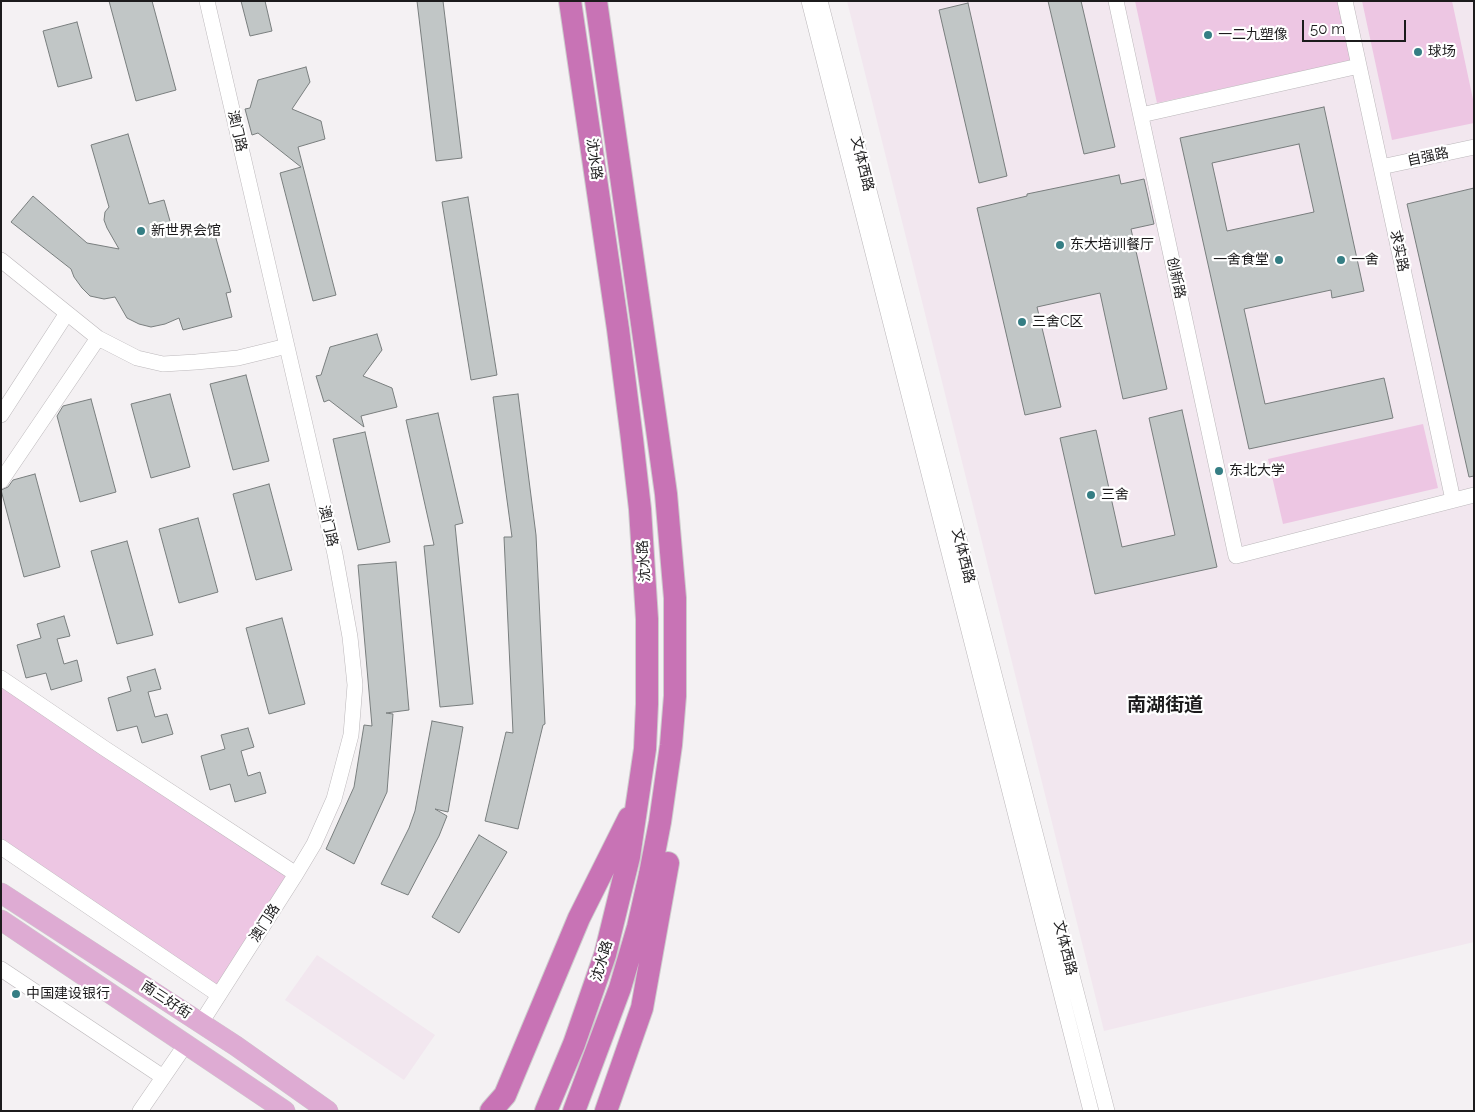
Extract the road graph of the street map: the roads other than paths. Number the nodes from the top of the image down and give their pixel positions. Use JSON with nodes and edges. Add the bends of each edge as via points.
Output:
{"nodes":[{"id":1,"x":207,"y":1,"type":"edge"},
{"id":2,"x":570,"y":1,"type":"edge"},
{"id":3,"x":596,"y":1,"type":"edge"},
{"id":4,"x":809,"y":1,"type":"edge"},
{"id":5,"x":820,"y":1,"type":"edge"},
{"id":6,"x":1116,"y":1,"type":"edge"},
{"id":7,"x":1345,"y":1,"type":"edge"},
{"id":8,"x":1359,"y":66,"type":"junction"},
{"id":9,"x":1141,"y":115,"type":"junction"},
{"id":10,"x":1474,"y":147,"type":"edge"},
{"id":11,"x":1381,"y":167,"type":"junction"},
{"id":12,"x":1,"y":260,"type":"edge"},
{"id":13,"x":68,"y":313,"type":"junction"},
{"id":14,"x":98,"y":338,"type":"junction"},
{"id":15,"x":287,"y":346,"type":"junction"},
{"id":16,"x":1,"y":415,"type":"edge"},
{"id":17,"x":1,"y":481,"type":"edge"},
{"id":18,"x":1474,"y":496,"type":"edge"},
{"id":19,"x":1453,"y":500,"type":"junction"},
{"id":20,"x":1,"y":678,"type":"edge"},
{"id":21,"x":671,"y":745,"type":"junction"},
{"id":22,"x":638,"y":799,"type":"junction"},
{"id":23,"x":1,"y":847,"type":"edge"},
{"id":24,"x":296,"y":874,"type":"junction"},
{"id":25,"x":1,"y":893,"type":"edge"},
{"id":26,"x":1,"y":920,"type":"edge"},
{"id":27,"x":1,"y":969,"type":"edge"},
{"id":28,"x":219,"y":994,"type":"junction"},
{"id":29,"x":201,"y":1023,"type":"junction"},
{"id":30,"x":186,"y":1044,"type":"junction"},
{"id":31,"x":163,"y":1078,"type":"junction"},
{"id":32,"x":140,"y":1111,"type":"edge"},
{"id":33,"x":285,"y":1111,"type":"edge"},
{"id":34,"x":328,"y":1111,"type":"edge"},
{"id":35,"x":491,"y":1111,"type":"edge"},
{"id":36,"x":546,"y":1111,"type":"edge"},
{"id":37,"x":574,"y":1111,"type":"edge"},
{"id":38,"x":606,"y":1111,"type":"edge"},
{"id":39,"x":1091,"y":1111,"type":"edge"},
{"id":40,"x":1107,"y":1111,"type":"edge"}],
"edges":[{"from":1,"to":15,"type":"street","name":"澳门路"},
{"from":2,"to":22,"type":"highway","name":"沈水路","via":[[618,330],[640,509],[648,660],[645,749]]},
{"from":3,"to":21,"type":"highway","name":"沈水路","via":[[671,542],[675,598],[675,696]]},
{"from":4,"to":39,"type":"street","name":"文体西路"},
{"from":5,"to":40,"type":"street","name":"文体西路"},
{"from":6,"to":9,"type":"street","name":"创新路"},
{"from":7,"to":8,"type":"street","name":"求实路"},
{"from":8,"to":9,"type":"street"},
{"from":8,"to":11,"type":"street","name":"求实路"},
{"from":9,"to":19,"type":"street","name":"创新路","via":[[1236,556]]},
{"from":10,"to":11,"type":"street","name":"自强路"},
{"from":11,"to":19,"type":"street","name":"求实路"},
{"from":12,"to":13,"type":"street"},
{"from":13,"to":14,"type":"street"},
{"from":13,"to":16,"type":"street"},
{"from":14,"to":15,"type":"street","via":[[137,358],[163,364],[238,358]]},
{"from":14,"to":17,"type":"street"},
{"from":15,"to":24,"type":"street","name":"澳门路","via":[[335,554],[355,684],[351,735],[334,799]]},
{"from":18,"to":19,"type":"street"},
{"from":20,"to":24,"type":"street"},
{"from":21,"to":37,"type":"highway","name":"沈水路","via":[[660,822],[638,927],[620,988]]},
{"from":21,"to":38,"type":"highway","via":[[670,852],[642,1008]]},
{"from":22,"to":35,"type":"highway","via":[[579,918],[505,1094]]},
{"from":22,"to":36,"type":"highway","name":"沈水路","via":[[629,857],[605,955]]},
{"from":23,"to":28,"type":"street"},
{"from":24,"to":28,"type":"street","name":"澳门路"},
{"from":25,"to":29,"type":"main road","name":"南三好街"},
{"from":26,"to":30,"type":"main road"},
{"from":27,"to":31,"type":"street"},
{"from":28,"to":29,"type":"street","name":"澳门路"},
{"from":29,"to":34,"type":"main road","name":"南三好街"},
{"from":30,"to":31,"type":"street"},
{"from":30,"to":33,"type":"main road"},
{"from":31,"to":32,"type":"street"}]}
